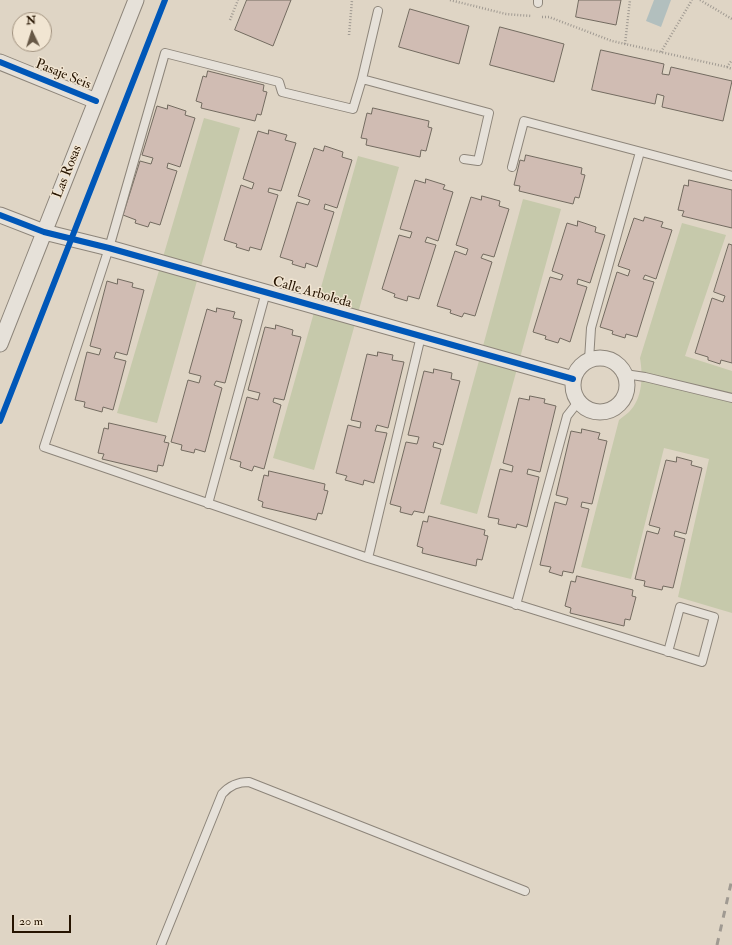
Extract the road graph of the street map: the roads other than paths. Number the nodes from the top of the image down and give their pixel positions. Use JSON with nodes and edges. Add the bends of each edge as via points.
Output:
{"nodes":[{"id":1,"x":136,"y":0,"type":"edge"},
{"id":2,"x":378,"y":11,"type":"dead end"},
{"id":3,"x":0,"y":62,"type":"edge"},
{"id":4,"x":362,"y":79,"type":"junction"},
{"id":5,"x":96,"y":102,"type":"junction"},
{"id":6,"x":640,"y":152,"type":"junction"},
{"id":7,"x":464,"y":159,"type":"dead end"},
{"id":8,"x":512,"y":167,"type":"dead end"},
{"id":9,"x":732,"y":176,"type":"edge"},
{"id":10,"x":0,"y":215,"type":"edge"},
{"id":11,"x":44,"y":232,"type":"junction"},
{"id":12,"x":109,"y":248,"type":"junction"},
{"id":13,"x":266,"y":292,"type":"junction"},
{"id":14,"x":421,"y":336,"type":"junction"},
{"id":15,"x":0,"y":344,"type":"edge"},
{"id":16,"x":589,"y":360,"type":"junction"},
{"id":17,"x":625,"y":374,"type":"junction"},
{"id":18,"x":573,"y":379,"type":"junction"},
{"id":19,"x":732,"y":398,"type":"edge"},
{"id":20,"x":578,"y":402,"type":"junction"},
{"id":21,"x":208,"y":504,"type":"junction"},
{"id":22,"x":368,"y":558,"type":"junction"},
{"id":23,"x":516,"y":605,"type":"junction"},
{"id":24,"x":668,"y":652,"type":"junction"},
{"id":25,"x":525,"y":891,"type":"dead end"},
{"id":26,"x":161,"y":945,"type":"edge"}],
"edges":[{"from":1,"to":5,"type":"street","name":"Las Rosas"},
{"from":2,"to":4,"type":"lane"},
{"from":3,"to":5,"type":"street","name":"Pasaje Seis"},
{"from":4,"to":7,"type":"lane","via":[[489,113],[478,161]]},
{"from":4,"to":12,"type":"lane","via":[[352,109],[282,92],[279,82],[165,53]]},
{"from":5,"to":11,"type":"street","name":"Las Rosas"},
{"from":6,"to":8,"type":"lane","via":[[524,121]]},
{"from":6,"to":9,"type":"lane"},
{"from":6,"to":16,"type":"lane","via":[[591,328]]},
{"from":10,"to":11,"type":"street","name":"Calle Arboleda"},
{"from":11,"to":12,"type":"street","name":"Calle Arboleda"},
{"from":11,"to":15,"type":"street","name":"Las Rosas"},
{"from":12,"to":13,"type":"street","name":"Calle Arboleda"},
{"from":12,"to":21,"type":"lane","via":[[44,447]]},
{"from":13,"to":14,"type":"street","name":"Calle Arboleda"},
{"from":13,"to":21,"type":"lane"},
{"from":14,"to":18,"type":"street","name":"Calle Arboleda"},
{"from":14,"to":22,"type":"lane"},
{"from":16,"to":17,"type":"street","via":[[608,359]]},
{"from":16,"to":18,"type":"street","via":[[581,365]]},
{"from":17,"to":19,"type":"lane"},
{"from":17,"to":20,"type":"street","via":[[625,396],[622,403],[614,409],[594,412]]},
{"from":18,"to":20,"type":"street","via":[[572,388]]},
{"from":20,"to":23,"type":"lane","via":[[567,416]]},
{"from":21,"to":22,"type":"lane"},
{"from":22,"to":23,"type":"lane"},
{"from":23,"to":24,"type":"lane"},
{"from":24,"to":24,"type":"lane","via":[[702,662],[714,617],[680,607]]},
{"from":25,"to":26,"type":"lane","via":[[250,782],[241,782],[227,788],[222,794]]}]}
